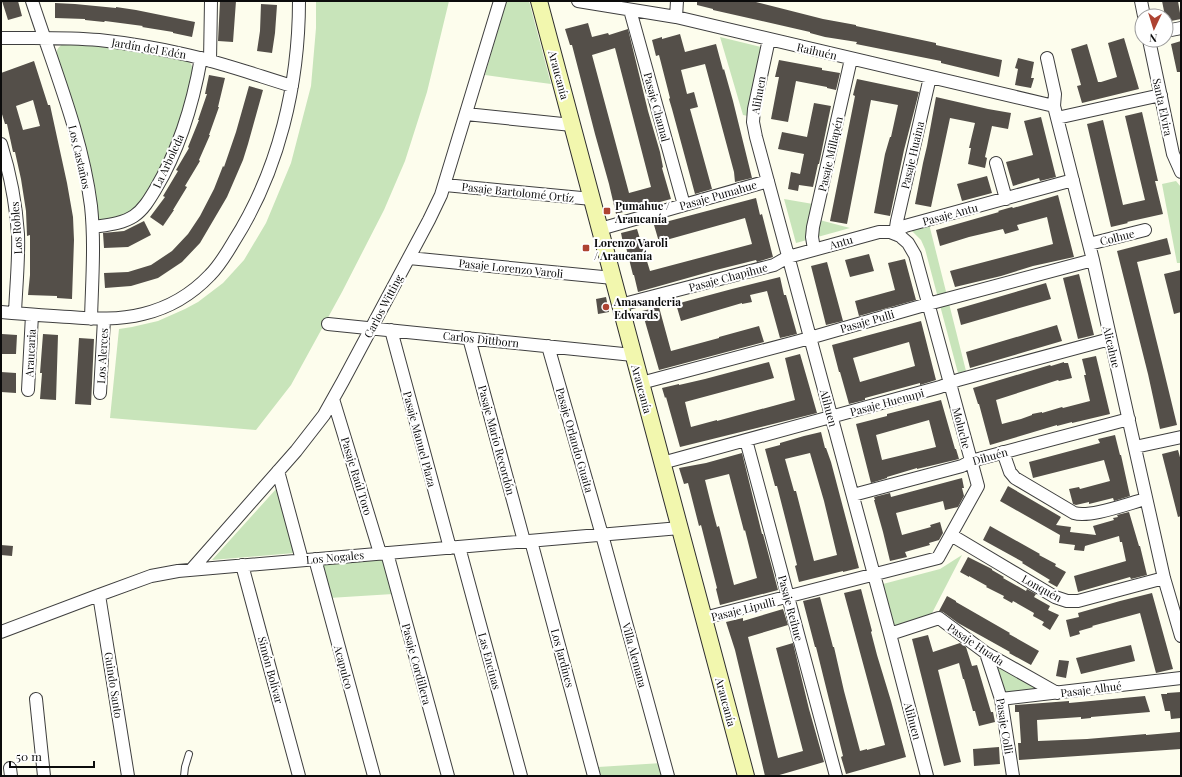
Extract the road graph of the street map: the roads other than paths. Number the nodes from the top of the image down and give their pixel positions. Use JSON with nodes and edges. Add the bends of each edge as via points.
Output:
{"nodes":[{"id":1,"x":32,"y":1,"type":"edge"},
{"id":2,"x":211,"y":1,"type":"edge"},
{"id":3,"x":299,"y":1,"type":"edge"},
{"id":4,"x":500,"y":1,"type":"edge"},
{"id":5,"x":539,"y":1,"type":"edge"},
{"id":6,"x":578,"y":1,"type":"edge"},
{"id":7,"x":677,"y":1,"type":"edge"},
{"id":8,"x":630,"y":10,"type":"junction"},
{"id":9,"x":676,"y":17,"type":"junction"},
{"id":10,"x":1,"y":38,"type":"edge"},
{"id":11,"x":45,"y":38,"type":"junction"},
{"id":12,"x":769,"y":39,"type":"junction"},
{"id":13,"x":1151,"y":48,"type":"edge"},
{"id":14,"x":1046,"y":58,"type":"dead end"},
{"id":15,"x":205,"y":59,"type":"junction"},
{"id":16,"x":851,"y":59,"type":"junction"},
{"id":17,"x":930,"y":77,"type":"junction"},
{"id":18,"x":292,"y":86,"type":"junction"},
{"id":19,"x":1161,"y":94,"type":"junction"},
{"id":20,"x":1056,"y":112,"type":"junction"},
{"id":21,"x":466,"y":114,"type":"junction"},
{"id":22,"x":572,"y":125,"type":"junction"},
{"id":23,"x":1176,"y":142,"type":"edge"},
{"id":24,"x":1,"y":144,"type":"edge"},
{"id":25,"x":996,"y":163,"type":"dead end"},
{"id":26,"x":1181,"y":172,"type":"edge"},
{"id":27,"x":1073,"y":180,"type":"junction"},
{"id":28,"x":768,"y":181,"type":"junction"},
{"id":29,"x":445,"y":185,"type":"junction"},
{"id":30,"x":592,"y":199,"type":"junction"},
{"id":31,"x":1006,"y":199,"type":"junction"},
{"id":32,"x":684,"y":205,"type":"junction"},
{"id":33,"x":93,"y":227,"type":"junction"},
{"id":34,"x":600,"y":229,"type":"junction"},
{"id":35,"x":1145,"y":230,"type":"dead end"},
{"id":36,"x":895,"y":234,"type":"junction"},
{"id":37,"x":1089,"y":244,"type":"junction"},
{"id":38,"x":814,"y":249,"type":"junction"},
{"id":39,"x":788,"y":256,"type":"junction"},
{"id":40,"x":409,"y":258,"type":"junction"},
{"id":41,"x":1093,"y":260,"type":"junction"},
{"id":42,"x":613,"y":278,"type":"junction"},
{"id":43,"x":928,"y":304,"type":"junction"},
{"id":44,"x":620,"y":305,"type":"junction"},
{"id":45,"x":1,"y":312,"type":"edge"},
{"id":46,"x":15,"y":313,"type":"junction"},
{"id":47,"x":32,"y":315,"type":"junction"},
{"id":48,"x":91,"y":318,"type":"junction"},
{"id":49,"x":104,"y":319,"type":"junction"},
{"id":50,"x":328,"y":324,"type":"dead end"},
{"id":51,"x":371,"y":328,"type":"junction"},
{"id":52,"x":391,"y":330,"type":"junction"},
{"id":53,"x":810,"y":337,"type":"junction"},
{"id":54,"x":469,"y":338,"type":"junction"},
{"id":55,"x":1110,"y":338,"type":"junction"},
{"id":56,"x":548,"y":346,"type":"junction"},
{"id":57,"x":633,"y":355,"type":"junction"},
{"id":58,"x":641,"y":383,"type":"junction"},
{"id":59,"x":950,"y":383,"type":"junction"},
{"id":60,"x":28,"y":390,"type":"dead end"},
{"id":61,"x":100,"y":393,"type":"dead end"},
{"id":62,"x":333,"y":400,"type":"junction"},
{"id":63,"x":831,"y":417,"type":"junction"},
{"id":64,"x":1128,"y":419,"type":"junction"},
{"id":65,"x":1181,"y":438,"type":"edge"},
{"id":66,"x":746,"y":440,"type":"junction"},
{"id":67,"x":1135,"y":448,"type":"junction"},
{"id":68,"x":1004,"y":452,"type":"junction"},
{"id":69,"x":971,"y":461,"type":"junction"},
{"id":70,"x":662,"y":463,"type":"junction"},
{"id":71,"x":278,"y":471,"type":"junction"},
{"id":72,"x":853,"y":495,"type":"junction"},
{"id":73,"x":1146,"y":499,"type":"junction"},
{"id":74,"x":680,"y":528,"type":"junction"},
{"id":75,"x":602,"y":535,"type":"junction"},
{"id":76,"x":951,"y":535,"type":"junction"},
{"id":77,"x":527,"y":541,"type":"junction"},
{"id":78,"x":454,"y":547,"type":"junction"},
{"id":79,"x":384,"y":553,"type":"junction"},
{"id":80,"x":315,"y":559,"type":"junction"},
{"id":81,"x":302,"y":560,"type":"junction"},
{"id":82,"x":242,"y":565,"type":"junction"},
{"id":83,"x":192,"y":569,"type":"junction"},
{"id":84,"x":874,"y":575,"type":"junction"},
{"id":85,"x":1164,"y":578,"type":"junction"},
{"id":86,"x":99,"y":595,"type":"junction"},
{"id":87,"x":788,"y":597,"type":"junction"},
{"id":88,"x":704,"y":618,"type":"junction"},
{"id":89,"x":1,"y":632,"type":"edge"},
{"id":90,"x":890,"y":634,"type":"junction"},
{"id":91,"x":1181,"y":636,"type":"edge"},
{"id":92,"x":986,"y":653,"type":"junction"},
{"id":93,"x":1181,"y":678,"type":"edge"},
{"id":94,"x":1058,"y":693,"type":"junction"},
{"id":95,"x":36,"y":699,"type":"dead end"},
{"id":96,"x":1001,"y":699,"type":"junction"},
{"id":97,"x":189,"y":754,"type":"dead end"},
{"id":98,"x":44,"y":776,"type":"edge"},
{"id":99,"x":128,"y":776,"type":"edge"},
{"id":100,"x":184,"y":776,"type":"edge"},
{"id":101,"x":300,"y":776,"type":"edge"},
{"id":102,"x":374,"y":776,"type":"edge"},
{"id":103,"x":448,"y":776,"type":"edge"},
{"id":104,"x":521,"y":776,"type":"edge"},
{"id":105,"x":594,"y":776,"type":"edge"},
{"id":106,"x":668,"y":776,"type":"edge"},
{"id":107,"x":746,"y":776,"type":"edge"},
{"id":108,"x":836,"y":776,"type":"edge"},
{"id":109,"x":927,"y":776,"type":"edge"},
{"id":110,"x":1013,"y":776,"type":"edge"}],
"edges":[{"from":1,"to":11,"type":"street","name":"Los Castaños"},
{"from":2,"to":15,"type":"street","name":"La Arboleda"},
{"from":3,"to":18,"type":"street","via":[[297,52]]},
{"from":4,"to":21,"type":"street","name":"Carlos Witting"},
{"from":5,"to":22,"type":"street","name":"Araucanía"},
{"from":6,"to":8,"type":"street","name":"Raihuén"},
{"from":7,"to":9,"type":"street"},
{"from":8,"to":9,"type":"street","name":"Raihuén"},
{"from":8,"to":32,"type":"street","name":"Pasaje Chamal"},
{"from":9,"to":12,"type":"street","name":"Raihuén"},
{"from":10,"to":11,"type":"street","name":"Jardín del Edén"},
{"from":11,"to":15,"type":"street","name":"Jardín del Edén","via":[[99,40]]},
{"from":11,"to":33,"type":"street","name":"Los Castaños","via":[[75,130],[91,205]]},
{"from":12,"to":16,"type":"street","name":"Raihuén"},
{"from":12,"to":28,"type":"street","name":"Alihuen","via":[[753,122]]},
{"from":13,"to":19,"type":"street","name":"Santa Elvira"},
{"from":14,"to":20,"type":"street","name":"Alicahue","via":[[1055,94]]},
{"from":15,"to":18,"type":"street","name":"Jardín del Edén"},
{"from":15,"to":33,"type":"street","name":"La Arboleda","via":[[185,124],[171,159],[151,197],[140,211],[130,218]]},
{"from":16,"to":17,"type":"street","name":"Raihuén"},
{"from":16,"to":38,"type":"street","name":"Pasaje Millapén","via":[[813,227]]},
{"from":17,"to":20,"type":"street","name":"Raihuén"},
{"from":17,"to":36,"type":"street","name":"Pasaje Huaina"},
{"from":18,"to":49,"type":"street","via":[[277,148],[260,192],[240,232],[215,270],[194,290],[166,306],[142,314]]},
{"from":19,"to":20,"type":"street","name":"Raihuén"},
{"from":19,"to":23,"type":"street","name":"Santa Elvira"},
{"from":20,"to":27,"type":"street","name":"Alicahue"},
{"from":21,"to":22,"type":"street"},
{"from":21,"to":29,"type":"street","name":"Carlos Witting"},
{"from":22,"to":30,"type":"street","name":"Araucanía"},
{"from":23,"to":26,"type":"street","name":"Santa Elvira","via":[[1176,162]]},
{"from":24,"to":46,"type":"street","name":"Los Robles","via":[[13,193],[18,233]]},
{"from":25,"to":31,"type":"street"},
{"from":27,"to":31,"type":"street","name":"Pasaje Antu"},
{"from":27,"to":37,"type":"street","name":"Alicahue"},
{"from":28,"to":32,"type":"street","name":"Pasaje Pumahue"},
{"from":28,"to":39,"type":"street","name":"Alihuen"},
{"from":29,"to":30,"type":"street","name":"Pasaje Bartolomé Ortíz"},
{"from":29,"to":40,"type":"street","name":"Carlos Witting","via":[[437,206]]},
{"from":30,"to":34,"type":"street","name":"Araucanía"},
{"from":31,"to":36,"type":"street","name":"Pasaje Antu","via":[[905,226]]},
{"from":32,"to":34,"type":"street","name":"Pasaje Pumahue"},
{"from":33,"to":48,"type":"street","name":"Los Castaños"},
{"from":34,"to":42,"type":"street","name":"Araucanía"},
{"from":35,"to":37,"type":"street","name":"Colhue"},
{"from":36,"to":38,"type":"street","name":"Antu","via":[[873,233]]},
{"from":36,"to":43,"type":"street","name":"Moluche","via":[[905,239],[912,248]]},
{"from":37,"to":41,"type":"street","name":"Alicahue"},
{"from":38,"to":39,"type":"street","name":"Antu"},
{"from":39,"to":44,"type":"street","name":"Pasaje Chapihue","via":[[774,265]]},
{"from":39,"to":53,"type":"street","name":"Alihuen"},
{"from":40,"to":42,"type":"street","name":"Pasaje Lorenzo Varoli"},
{"from":40,"to":51,"type":"street","name":"Carlos Witting"},
{"from":41,"to":43,"type":"street","name":"Pasaje Pulli"},
{"from":41,"to":55,"type":"street","name":"Alicahue"},
{"from":42,"to":44,"type":"street","name":"Araucanía"},
{"from":43,"to":53,"type":"street","name":"Pasaje Pulli"},
{"from":43,"to":59,"type":"street","name":"Moluche"},
{"from":44,"to":57,"type":"street","name":"Araucanía"},
{"from":45,"to":46,"type":"street"},
{"from":46,"to":47,"type":"street"},
{"from":47,"to":48,"type":"street"},
{"from":47,"to":60,"type":"street","name":"Araucaria"},
{"from":48,"to":49,"type":"street"},
{"from":49,"to":61,"type":"street","name":"Los Alerces"},
{"from":50,"to":51,"type":"street","name":"Carlos Dittborn"},
{"from":51,"to":52,"type":"street","name":"Carlos Dittborn"},
{"from":51,"to":62,"type":"street","name":"Carlos Witting"},
{"from":52,"to":54,"type":"street","name":"Carlos Dittborn"},
{"from":52,"to":78,"type":"street","name":"Pasaje Manuel Plaza"},
{"from":53,"to":58,"type":"street","name":"Pasaje Pulli"},
{"from":53,"to":63,"type":"street","name":"Alihuen"},
{"from":54,"to":56,"type":"street","name":"Carlos Dittborn"},
{"from":54,"to":77,"type":"street","name":"Pasaje Mario Recordón"},
{"from":55,"to":59,"type":"street","name":"Pasaje Huenupi"},
{"from":55,"to":64,"type":"street","name":"Alicahue"},
{"from":56,"to":57,"type":"street","name":"Carlos Dittborn"},
{"from":56,"to":75,"type":"street","name":"Pasaje Orlando Guaita"},
{"from":57,"to":58,"type":"street","name":"Araucanía"},
{"from":58,"to":70,"type":"street","name":"Araucanía"},
{"from":59,"to":63,"type":"street","name":"Pasaje Huenupi"},
{"from":59,"to":69,"type":"street","name":"Moluche"},
{"from":62,"to":71,"type":"street","name":"Carlos Witting","via":[[324,416]]},
{"from":62,"to":79,"type":"street","name":"Pasaje Raúl Toro"},
{"from":63,"to":66,"type":"street","name":"Pasaje Huenupi"},
{"from":63,"to":72,"type":"street","name":"Alihuen"},
{"from":64,"to":67,"type":"street","name":"Alicahue"},
{"from":64,"to":68,"type":"street","name":"Dihuén"},
{"from":65,"to":67,"type":"street"},
{"from":66,"to":70,"type":"street","name":"Pasaje Huenupi"},
{"from":66,"to":87,"type":"street","name":"Pasaje Reihue"},
{"from":67,"to":73,"type":"street","name":"Alicahue"},
{"from":68,"to":69,"type":"street","name":"Dihuén"},
{"from":68,"to":73,"type":"street","via":[[1010,472],[1015,478],[1074,513],[1091,514]]},
{"from":69,"to":72,"type":"street","name":"Dihuén","via":[[962,466]]},
{"from":69,"to":76,"type":"street","name":"Moluche","via":[[978,486]]},
{"from":70,"to":74,"type":"street","name":"Araucanía"},
{"from":71,"to":81,"type":"street"},
{"from":71,"to":83,"type":"street","name":"Carlos Witting"},
{"from":72,"to":84,"type":"street","name":"Alihuen"},
{"from":73,"to":85,"type":"street","name":"Alicahue"},
{"from":74,"to":75,"type":"street","name":"Los Nogales"},
{"from":74,"to":88,"type":"street","name":"Araucanía"},
{"from":75,"to":77,"type":"street","name":"Los Nogales"},
{"from":75,"to":106,"type":"street","name":"Villa Alemana"},
{"from":76,"to":84,"type":"street","name":"Moluche","via":[[938,558]]},
{"from":76,"to":85,"type":"street","name":"Lonquén","via":[[1055,597],[1067,601]]},
{"from":77,"to":78,"type":"street","name":"Los Nogales"},
{"from":77,"to":105,"type":"street","name":"Los Jardines"},
{"from":78,"to":79,"type":"street","name":"Los Nogales"},
{"from":78,"to":104,"type":"street","name":"Las Encinas"},
{"from":79,"to":80,"type":"street","name":"Los Nogales"},
{"from":79,"to":103,"type":"street","name":"Pasaje Cordillera"},
{"from":80,"to":81,"type":"street","name":"Los Nogales"},
{"from":80,"to":102,"type":"street","name":"Acapulco"},
{"from":81,"to":82,"type":"street","name":"Los Nogales"},
{"from":82,"to":83,"type":"street","name":"Los Nogales"},
{"from":82,"to":101,"type":"street","name":"Simón Bolívar"},
{"from":83,"to":86,"type":"street","name":"Los Nogales","via":[[151,576]]},
{"from":84,"to":87,"type":"street","name":"Pasaje Lipulli"},
{"from":84,"to":90,"type":"street","name":"Alihuen"},
{"from":85,"to":91,"type":"street","name":"Alicahue"},
{"from":86,"to":89,"type":"street","name":"Los Nogales"},
{"from":86,"to":99,"type":"street","name":"Guindo Santo"},
{"from":87,"to":88,"type":"street","name":"Pasaje Lipulli"},
{"from":87,"to":108,"type":"street","name":"Pasaje Reihue"},
{"from":88,"to":107,"type":"street","name":"Araucanía"},
{"from":90,"to":92,"type":"street","name":"Pasaje Huada","via":[[939,618]]},
{"from":90,"to":109,"type":"street","name":"Alihuen"},
{"from":92,"to":94,"type":"street","name":"Pasaje Huada"},
{"from":92,"to":96,"type":"street","name":"Pasaje Colli"},
{"from":93,"to":94,"type":"street","name":"Pasaje Alhué"},
{"from":94,"to":96,"type":"street","name":"Pasaje Alhué"},
{"from":95,"to":98,"type":"street"},
{"from":96,"to":110,"type":"street","name":"Pasaje Colli"},
{"from":97,"to":100,"type":"lane"}]}
